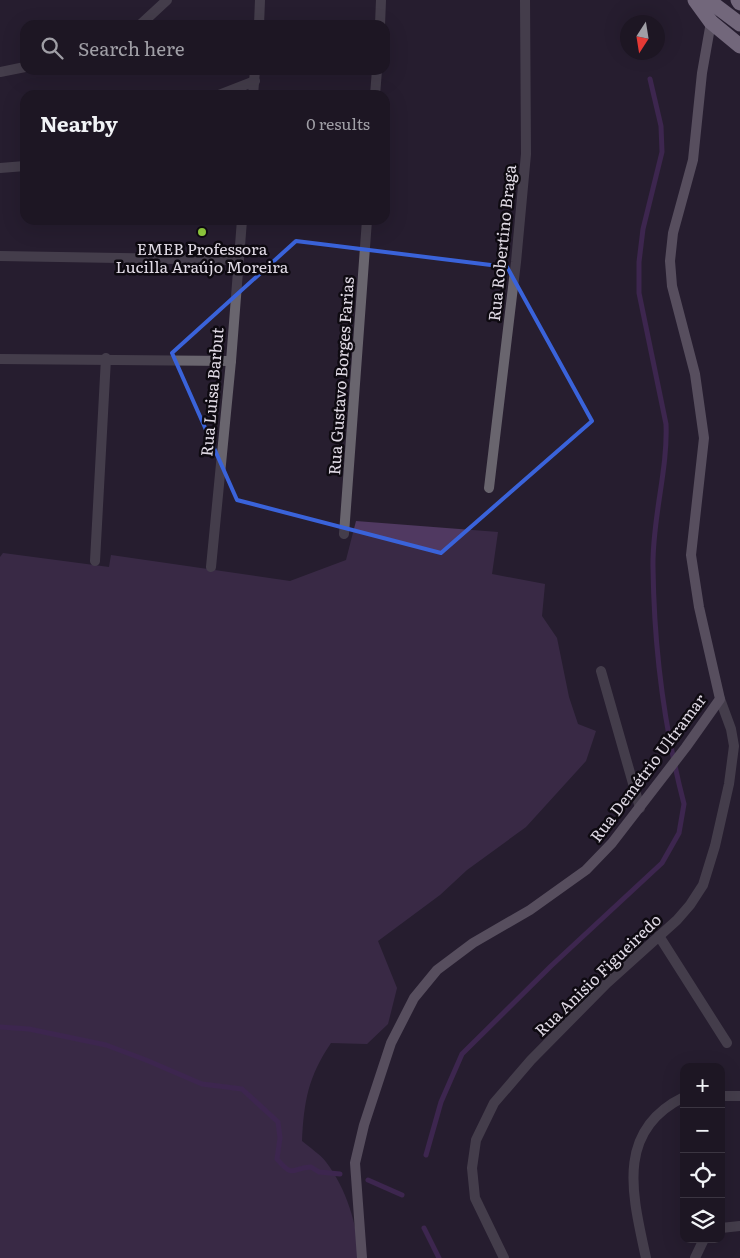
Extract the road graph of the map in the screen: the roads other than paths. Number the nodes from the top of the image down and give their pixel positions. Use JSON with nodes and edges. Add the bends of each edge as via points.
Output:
{"nodes":[{"id":1,"x":167,"y":0,"type":"edge"},
{"id":2,"x":260,"y":0,"type":"edge"},
{"id":3,"x":381,"y":0,"type":"edge"},
{"id":4,"x":525,"y":0,"type":"edge"},
{"id":5,"x":695,"y":0,"type":"edge"},
{"id":6,"x":708,"y":0,"type":"edge"},
{"id":7,"x":145,"y":20,"type":"edge"},
{"id":8,"x":259,"y":20,"type":"edge"},
{"id":9,"x":380,"y":20,"type":"edge"},
{"id":10,"x":711,"y":22,"type":"junction"},
{"id":11,"x":740,"y":24,"type":"edge"},
{"id":12,"x":740,"y":46,"type":"edge"},
{"id":13,"x":20,"y":68,"type":"edge"},
{"id":14,"x":0,"y":72,"type":"edge"},
{"id":15,"x":255,"y":75,"type":"edge"},
{"id":16,"x":377,"y":75,"type":"edge"},
{"id":17,"x":255,"y":81,"type":"junction"},
{"id":18,"x":232,"y":90,"type":"edge"},
{"id":19,"x":254,"y":90,"type":"edge"},
{"id":20,"x":375,"y":90,"type":"edge"},
{"id":21,"x":20,"y":166,"type":"edge"},
{"id":22,"x":0,"y":168,"type":"edge"},
{"id":23,"x":242,"y":225,"type":"edge"},
{"id":24,"x":367,"y":225,"type":"edge"},
{"id":25,"x":0,"y":256,"type":"edge"},
{"id":26,"x":238,"y":260,"type":"junction"},
{"id":27,"x":0,"y":358,"type":"edge"},
{"id":28,"x":106,"y":358,"type":"junction"},
{"id":29,"x":231,"y":361,"type":"junction"},
{"id":30,"x":489,"y":488,"type":"dead end"},
{"id":31,"x":344,"y":534,"type":"dead end"},
{"id":32,"x":95,"y":562,"type":"dead end"},
{"id":33,"x":211,"y":567,"type":"dead end"},
{"id":34,"x":601,"y":671,"type":"dead end"},
{"id":35,"x":720,"y":699,"type":"junction"},
{"id":36,"x":640,"y":808,"type":"junction"},
{"id":37,"x":659,"y":936,"type":"junction"},
{"id":38,"x":727,"y":1043,"type":"dead end"},
{"id":39,"x":725,"y":1096,"type":"edge"},
{"id":40,"x":740,"y":1096,"type":"edge"},
{"id":41,"x":680,"y":1100,"type":"edge"},
{"id":42,"x":740,"y":1226,"type":"edge"},
{"id":43,"x":725,"y":1228,"type":"edge"},
{"id":44,"x":702,"y":1243,"type":"edge"},
{"id":45,"x":362,"y":1258,"type":"edge"},
{"id":46,"x":504,"y":1258,"type":"edge"},
{"id":47,"x":646,"y":1258,"type":"edge"},
{"id":48,"x":696,"y":1258,"type":"edge"}],
"edges":[{"from":1,"to":7,"type":"street"},
{"from":2,"to":8,"type":"street"},
{"from":3,"to":9,"type":"street"},
{"from":4,"to":30,"type":"street","name":"Rua Robertino Braga","via":[[526,154]]},
{"from":5,"to":10,"type":"highway"},
{"from":6,"to":11,"type":"highway"},
{"from":10,"to":12,"type":"highway"},
{"from":10,"to":35,"type":"street","name":"Rua Demétrio Ultramar","via":[[693,160],[673,232],[670,261],[672,286],[695,374],[704,438],[691,555]]},
{"from":13,"to":14,"type":"street"},
{"from":15,"to":17,"type":"street"},
{"from":16,"to":20,"type":"street"},
{"from":17,"to":18,"type":"street"},
{"from":17,"to":19,"type":"street"},
{"from":21,"to":22,"type":"street"},
{"from":23,"to":26,"type":"street","name":"Rua Luisa Barbut"},
{"from":24,"to":31,"type":"street","name":"Rua Gustavo Borges Farias"},
{"from":25,"to":26,"type":"street"},
{"from":26,"to":29,"type":"street","name":"Rua Luisa Barbut"},
{"from":27,"to":28,"type":"street"},
{"from":28,"to":29,"type":"street"},
{"from":28,"to":32,"type":"street"},
{"from":29,"to":33,"type":"street","name":"Rua Luisa Barbut"},
{"from":34,"to":36,"type":"street"},
{"from":35,"to":36,"type":"street","name":"Rua Demétrio Ultramar"},
{"from":35,"to":37,"type":"street","name":"Rua Anisio Figueiredo","via":[[734,746],[715,846],[703,885],[690,905]]},
{"from":36,"to":45,"type":"street","name":"Rua Demétrio Ultramar","via":[[586,870],[530,910],[473,943],[437,970],[414,998],[391,1043],[355,1163]]},
{"from":37,"to":38,"type":"street"},
{"from":37,"to":46,"type":"street","name":"Rua Anisio Figueiredo","via":[[531,1060],[494,1103],[476,1140],[472,1168],[475,1198]]},
{"from":39,"to":40,"type":"street"},
{"from":41,"to":47,"type":"street","via":[[664,1107],[649,1123],[634,1163],[632,1188]]},
{"from":42,"to":43,"type":"street"},
{"from":44,"to":48,"type":"street"}]}
